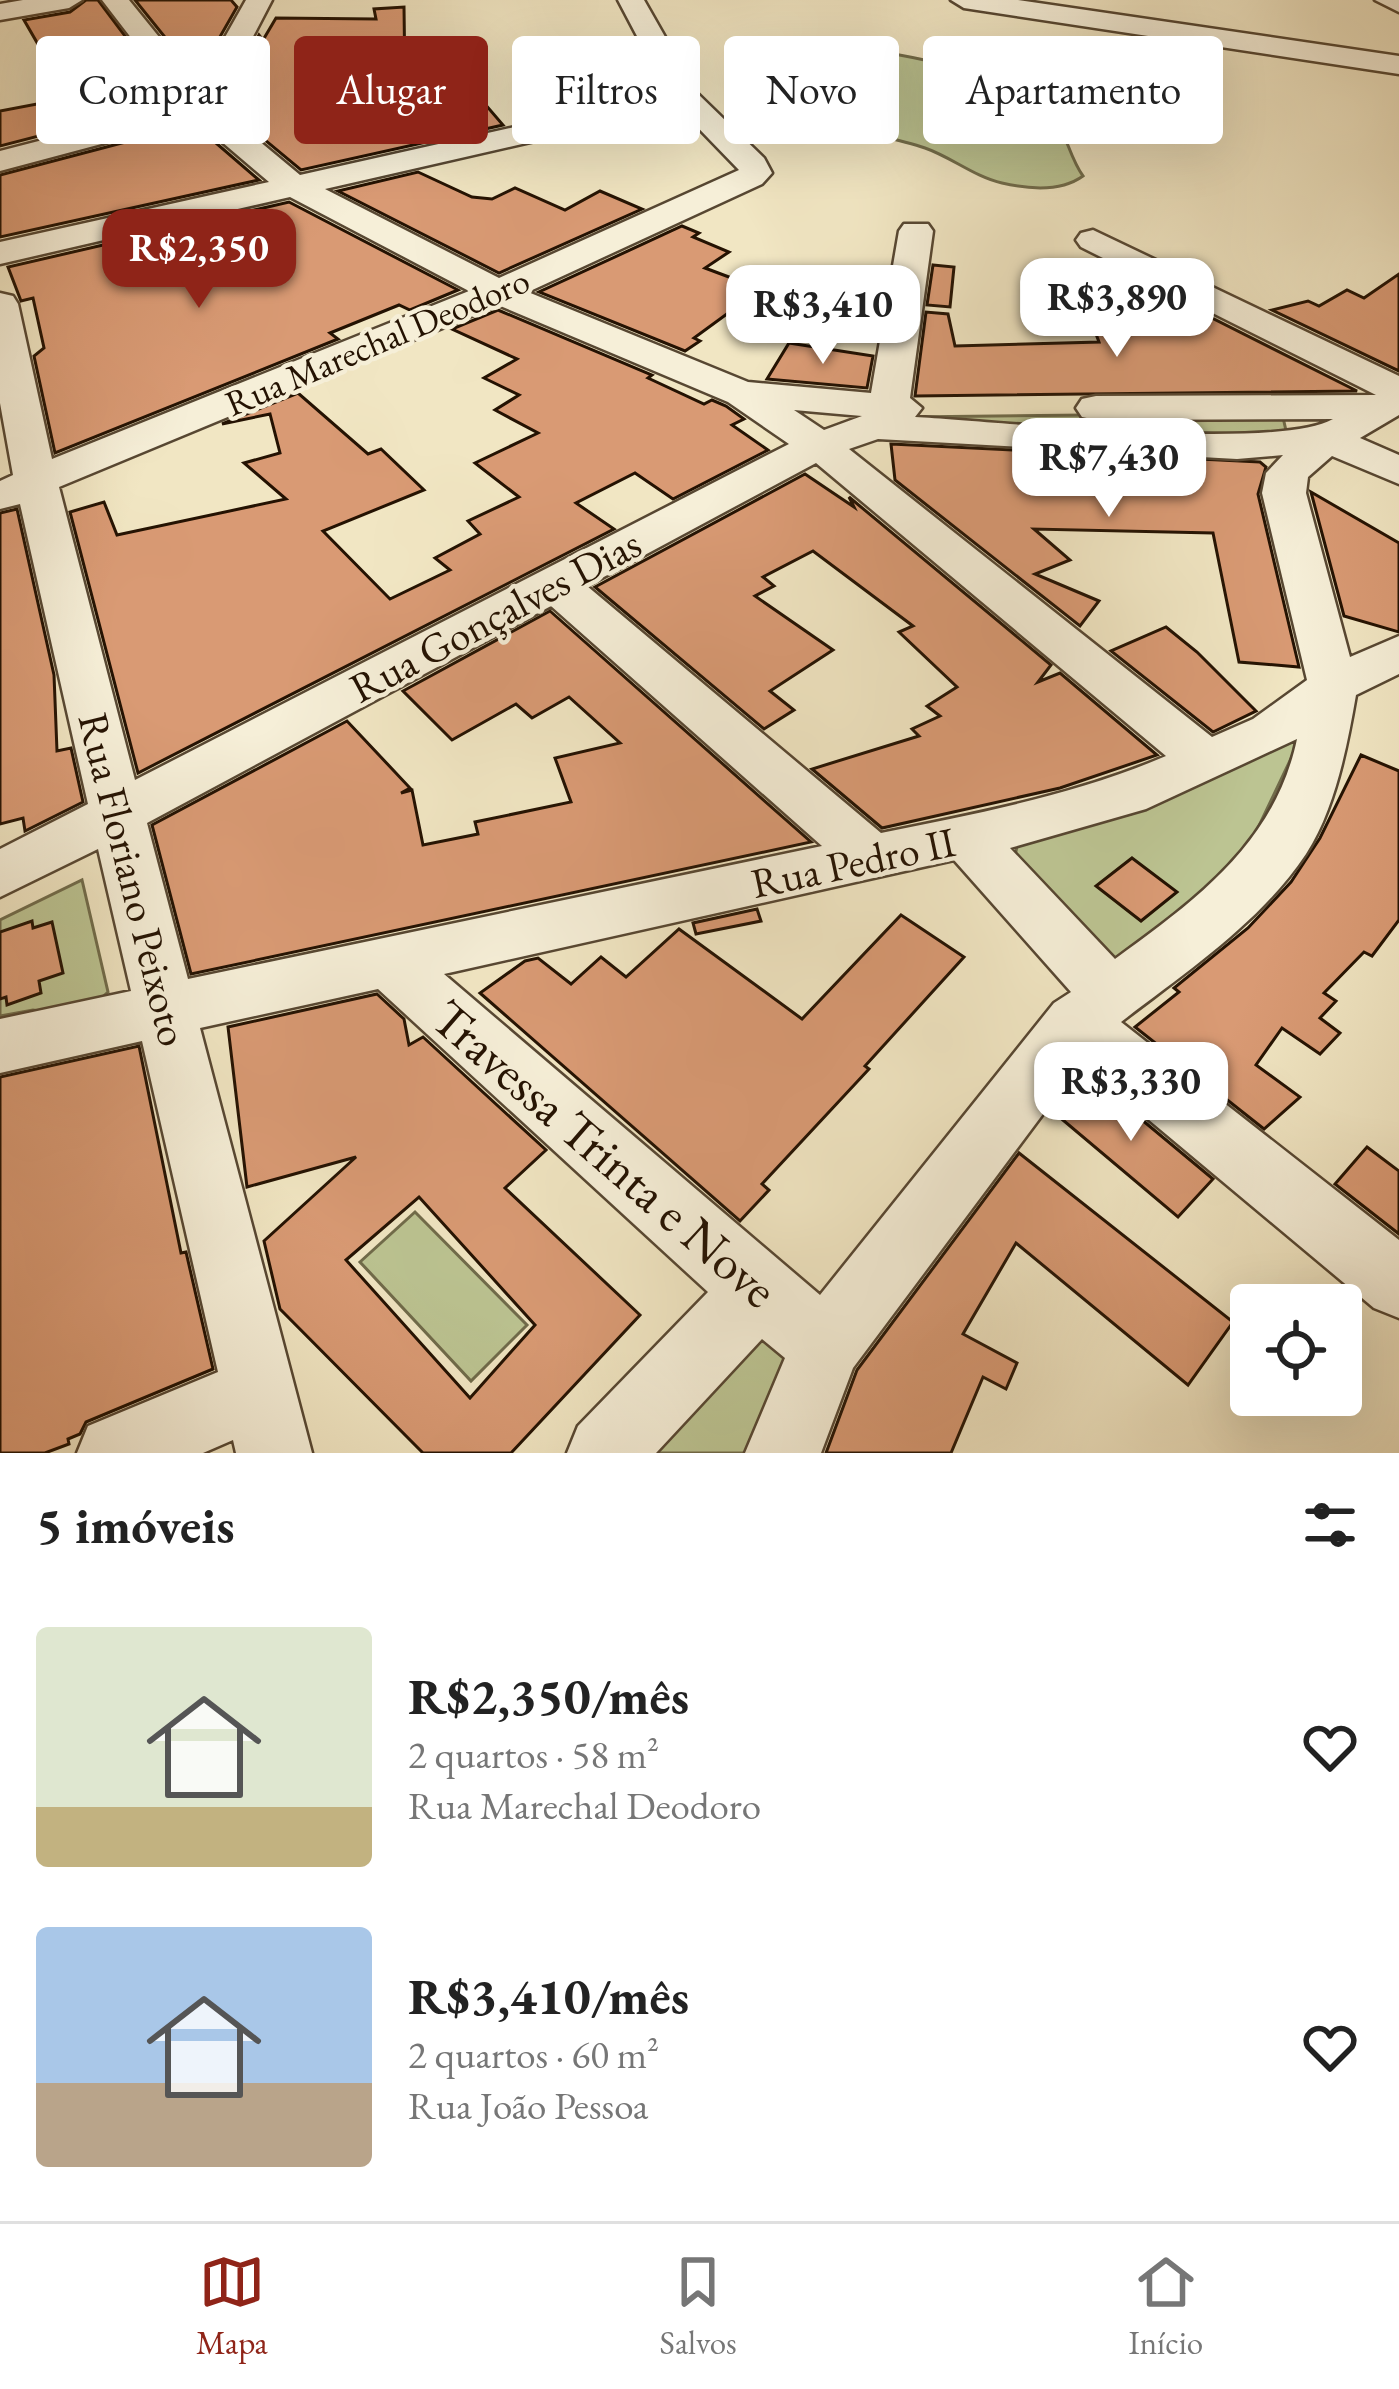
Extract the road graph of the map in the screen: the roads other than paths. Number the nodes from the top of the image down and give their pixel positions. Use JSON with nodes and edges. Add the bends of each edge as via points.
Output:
{"nodes":[{"id":1,"x":69,"y":0,"type":"edge"},
{"id":2,"x":116,"y":0,"type":"edge"},
{"id":3,"x":259,"y":0,"type":"edge"},
{"id":4,"x":628,"y":0,"type":"edge"},
{"id":5,"x":964,"y":0,"type":"edge"},
{"id":6,"x":1388,"y":0,"type":"edge"},
{"id":7,"x":1399,"y":4,"type":"edge"},
{"id":8,"x":0,"y":13,"type":"edge"},
{"id":9,"x":144,"y":36,"type":"edge"},
{"id":10,"x":240,"y":36,"type":"edge"},
{"id":11,"x":649,"y":36,"type":"edge"},
{"id":12,"x":1399,"y":65,"type":"edge"},
{"id":13,"x":700,"y":113,"type":"edge"},
{"id":14,"x":512,"y":136,"type":"edge"},
{"id":15,"x":62,"y":144,"type":"edge"},
{"id":16,"x":243,"y":144,"type":"edge"},
{"id":17,"x":0,"y":160,"type":"edge"},
{"id":18,"x":290,"y":184,"type":"junction"},
{"id":19,"x":916,"y":231,"type":"dead end"},
{"id":20,"x":1093,"y":240,"type":"dead end"},
{"id":21,"x":0,"y":253,"type":"edge"},
{"id":22,"x":498,"y":292,"type":"junction"},
{"id":23,"x":0,"y":304,"type":"edge"},
{"id":24,"x":7,"y":371,"type":"edge"},
{"id":25,"x":742,"y":394,"type":"junction"},
{"id":26,"x":1394,"y":399,"type":"edge"},
{"id":27,"x":882,"y":418,"type":"junction"},
{"id":28,"x":1328,"y":439,"type":"junction"},
{"id":29,"x":819,"y":446,"type":"junction"},
{"id":30,"x":1399,"y":471,"type":"edge"},
{"id":31,"x":18,"y":489,"type":"edge"},
{"id":32,"x":555,"y":584,"type":"junction"},
{"id":33,"x":1377,"y":670,"type":"edge"},
{"id":34,"x":1207,"y":761,"type":"junction"},
{"id":35,"x":119,"y":813,"type":"junction"},
{"id":36,"x":968,"y":839,"type":"junction"},
{"id":37,"x":872,"y":857,"type":"junction"},
{"id":38,"x":0,"y":875,"type":"edge"},
{"id":39,"x":386,"y":959,"type":"junction"},
{"id":40,"x":165,"y":1006,"type":"junction"},
{"id":41,"x":1093,"y":1008,"type":"junction"},
{"id":42,"x":0,"y":1046,"type":"edge"},
{"id":43,"x":1399,"y":1284,"type":"edge"},
{"id":44,"x":758,"y":1291,"type":"junction"},
{"id":45,"x":826,"y":1346,"type":"junction"},
{"id":46,"x":266,"y":1422,"type":"edge"},
{"id":47,"x":115,"y":1453,"type":"edge"},
{"id":48,"x":605,"y":1453,"type":"edge"},
{"id":49,"x":783,"y":1453,"type":"edge"}],
"edges":[{"from":1,"to":8,"type":"street"},
{"from":2,"to":9,"type":"street"},
{"from":3,"to":10,"type":"street"},
{"from":4,"to":11,"type":"street"},
{"from":5,"to":12,"type":"street"},
{"from":6,"to":7,"type":"street"},
{"from":13,"to":22,"type":"street","name":"Rua Marechal Deodoro","via":[[756,173]]},
{"from":14,"to":18,"type":"street"},
{"from":15,"to":17,"type":"street"},
{"from":16,"to":18,"type":"street"},
{"from":18,"to":21,"type":"street"},
{"from":18,"to":22,"type":"street"},
{"from":19,"to":27,"type":"street"},
{"from":20,"to":26,"type":"street"},
{"from":22,"to":25,"type":"street"},
{"from":22,"to":31,"type":"street","name":"Rua Marechal Deodoro"},
{"from":23,"to":24,"type":"street","name":"Rua Floriano Peixoto"},
{"from":24,"to":31,"type":"street","name":"Rua Floriano Peixoto"},
{"from":25,"to":27,"type":"street"},
{"from":25,"to":29,"type":"street"},
{"from":26,"to":27,"type":"street"},
{"from":26,"to":28,"type":"street"},
{"from":27,"to":28,"type":"street","via":[[1237,447]]},
{"from":27,"to":29,"type":"street","name":"Rua Gonçalves Dias"},
{"from":28,"to":30,"type":"street"},
{"from":28,"to":33,"type":"street","via":[[1287,473],[1284,493]]},
{"from":29,"to":32,"type":"street","name":"Rua Gonçalves Dias"},
{"from":29,"to":34,"type":"street"},
{"from":31,"to":35,"type":"street","name":"Rua Floriano Peixoto"},
{"from":32,"to":35,"type":"street","name":"Rua Gonçalves Dias"},
{"from":32,"to":37,"type":"street"},
{"from":33,"to":34,"type":"street","name":"Rua Pedro II"},
{"from":33,"to":41,"type":"street","via":[[1319,752],[1285,842],[1213,919]]},
{"from":34,"to":36,"type":"street","name":"Rua Pedro II","via":[[1127,795]]},
{"from":35,"to":38,"type":"street","name":"Rua Gonçalves Dias"},
{"from":35,"to":40,"type":"street","name":"Rua Floriano Peixoto"},
{"from":36,"to":37,"type":"street","name":"Rua Pedro II"},
{"from":36,"to":41,"type":"street"},
{"from":37,"to":39,"type":"street","name":"Rua Pedro II"},
{"from":39,"to":40,"type":"street","name":"Rua Pedro II"},
{"from":39,"to":44,"type":"street","name":"Travessa Trinta e Nove"},
{"from":40,"to":42,"type":"street","name":"Rua Pedro II"},
{"from":40,"to":46,"type":"street","name":"Rua Floriano Peixoto"},
{"from":41,"to":43,"type":"street"},
{"from":41,"to":45,"type":"street"},
{"from":44,"to":45,"type":"street","name":"Travessa Trinta e Nove"},
{"from":44,"to":48,"type":"street"},
{"from":45,"to":49,"type":"street"},
{"from":46,"to":47,"type":"street"}]}
